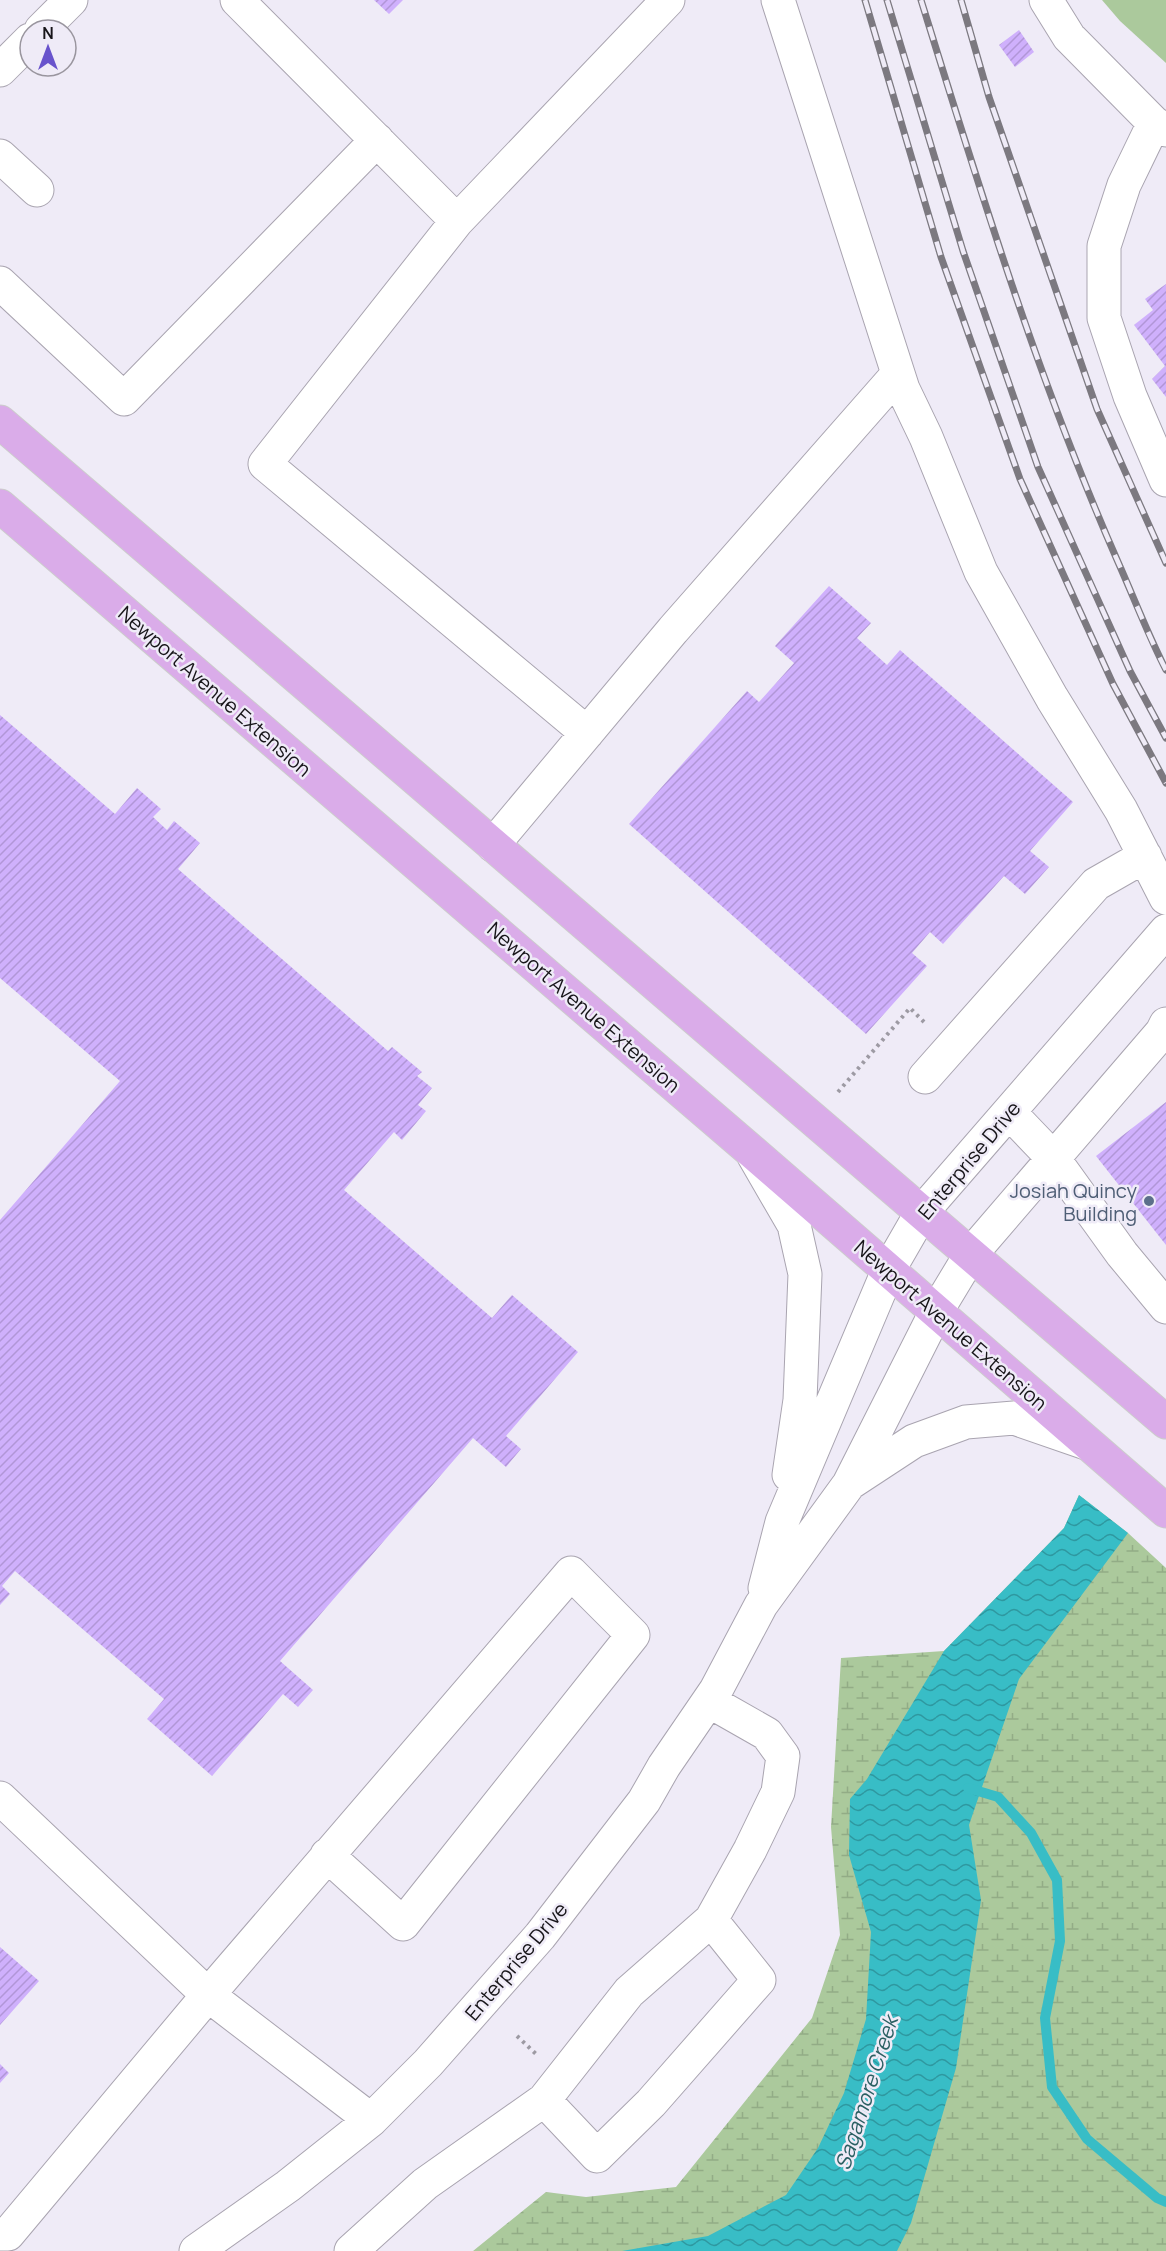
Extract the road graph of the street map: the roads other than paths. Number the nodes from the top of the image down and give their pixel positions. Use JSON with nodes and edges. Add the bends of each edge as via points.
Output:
{"nodes":[{"id":1,"x":71,"y":0,"type":"edge"},
{"id":2,"x":237,"y":0,"type":"edge"},
{"id":3,"x":668,"y":0,"type":"edge"},
{"id":4,"x":778,"y":0,"type":"edge"},
{"id":5,"x":1046,"y":0,"type":"edge"},
{"id":6,"x":53,"y":18,"type":"edge"},
{"id":7,"x":18,"y":52,"type":"edge"},
{"id":8,"x":0,"y":70,"type":"edge"},
{"id":9,"x":1160,"y":126,"type":"edge"},
{"id":10,"x":376,"y":140,"type":"junction"},
{"id":11,"x":0,"y":156,"type":"edge"},
{"id":12,"x":37,"y":190,"type":"dead end"},
{"id":13,"x":457,"y":221,"type":"junction"},
{"id":14,"x":0,"y":283,"type":"edge"},
{"id":15,"x":898,"y":374,"type":"junction"},
{"id":16,"x":0,"y":422,"type":"edge"},
{"id":17,"x":1166,"y":480,"type":"edge"},
{"id":18,"x":0,"y":506,"type":"edge"},
{"id":19,"x":586,"y":733,"type":"junction"},
{"id":20,"x":493,"y":845,"type":"junction"},
{"id":21,"x":1145,"y":856,"type":"junction"},
{"id":22,"x":1166,"y":898,"type":"edge"},
{"id":23,"x":1166,"y":931,"type":"edge"},
{"id":24,"x":1166,"y":1024,"type":"edge"},
{"id":25,"x":925,"y":1077,"type":"dead end"},
{"id":26,"x":1009,"y":1112,"type":"junction"},
{"id":27,"x":750,"y":1150,"type":"junction"},
{"id":28,"x":1053,"y":1158,"type":"junction"},
{"id":29,"x":922,"y":1212,"type":"junction"},
{"id":30,"x":971,"y":1254,"type":"junction"},
{"id":31,"x":888,"y":1271,"type":"junction"},
{"id":32,"x":1166,"y":1307,"type":"edge"},
{"id":33,"x":936,"y":1312,"type":"junction"},
{"id":34,"x":1166,"y":1422,"type":"edge"},
{"id":35,"x":1086,"y":1443,"type":"junction"},
{"id":36,"x":849,"y":1484,"type":"junction"},
{"id":37,"x":1166,"y":1512,"type":"edge"},
{"id":38,"x":782,"y":1522,"type":"junction"},
{"id":39,"x":761,"y":1605,"type":"junction"},
{"id":40,"x":709,"y":1701,"type":"junction"},
{"id":41,"x":0,"y":1798,"type":"edge"},
{"id":42,"x":327,"y":1856,"type":"junction"},
{"id":43,"x":711,"y":1920,"type":"junction"},
{"id":44,"x":208,"y":1995,"type":"junction"},
{"id":45,"x":544,"y":2100,"type":"junction"},
{"id":46,"x":371,"y":2120,"type":"junction"},
{"id":47,"x":0,"y":2234,"type":"edge"},
{"id":48,"x":208,"y":2248,"type":"edge"},
{"id":49,"x":351,"y":2251,"type":"edge"}],
"edges":[{"from":1,"to":6,"type":"street"},
{"from":2,"to":10,"type":"street"},
{"from":3,"to":13,"type":"street"},
{"from":4,"to":15,"type":"street"},
{"from":5,"to":9,"type":"street","via":[[1069,37]]},
{"from":7,"to":8,"type":"street"},
{"from":9,"to":17,"type":"street","via":[[1124,185],[1104,246],[1104,318],[1130,396]]},
{"from":10,"to":13,"type":"street"},
{"from":10,"to":14,"type":"street","via":[[124,399]]},
{"from":11,"to":12,"type":"street"},
{"from":13,"to":19,"type":"street","via":[[265,464]]},
{"from":15,"to":19,"type":"street"},
{"from":15,"to":21,"type":"street","via":[[981,572]]},
{"from":16,"to":20,"type":"main road"},
{"from":18,"to":27,"type":"main road","name":"Newport Avenue Extension"},
{"from":19,"to":20,"type":"street"},
{"from":20,"to":29,"type":"main road"},
{"from":21,"to":22,"type":"street"},
{"from":21,"to":25,"type":"street","via":[[1096,884]]},
{"from":23,"to":26,"type":"street","name":"Enterprise Drive"},
{"from":24,"to":28,"type":"street","name":"Enterprise Drive"},
{"from":26,"to":28,"type":"street"},
{"from":26,"to":29,"type":"street","name":"Enterprise Drive"},
{"from":27,"to":31,"type":"main road","name":"Newport Avenue Extension"},
{"from":27,"to":38,"type":"street","name":"Enterprise Drive","via":[[794,1225],[805,1274],[800,1400]]},
{"from":28,"to":30,"type":"street","name":"Enterprise Drive"},
{"from":28,"to":32,"type":"street","via":[[1122,1254]]},
{"from":29,"to":30,"type":"main road"},
{"from":29,"to":31,"type":"street","name":"Enterprise Drive"},
{"from":30,"to":33,"type":"street","name":"Enterprise Drive"},
{"from":30,"to":34,"type":"main road"},
{"from":31,"to":33,"type":"main road","name":"Newport Avenue Extension"},
{"from":31,"to":38,"type":"street","name":"Enterprise Drive"},
{"from":33,"to":35,"type":"main road","name":"Newport Avenue Extension"},
{"from":33,"to":36,"type":"street","name":"Enterprise Drive"},
{"from":35,"to":36,"type":"street","name":"Enterprise Drive","via":[[1014,1418],[966,1422],[914,1441]]},
{"from":35,"to":37,"type":"main road","name":"Newport Avenue Extension"},
{"from":36,"to":39,"type":"street","name":"Enterprise Drive"},
{"from":38,"to":39,"type":"street","name":"Enterprise Drive"},
{"from":39,"to":40,"type":"street","name":"Enterprise Drive"},
{"from":40,"to":43,"type":"street","via":[[767,1734],[783,1756],[778,1792]]},
{"from":40,"to":46,"type":"street","name":"Enterprise Drive","via":[[644,1801],[540,1936],[428,2063]]},
{"from":41,"to":44,"type":"street"},
{"from":42,"to":42,"type":"street","via":[[571,1573],[633,1635],[403,1924]]},
{"from":42,"to":44,"type":"street"},
{"from":43,"to":45,"type":"street","via":[[629,1992]]},
{"from":43,"to":45,"type":"street","via":[[759,1980],[651,2103],[597,2156]]},
{"from":44,"to":46,"type":"street"},
{"from":44,"to":47,"type":"street","via":[[8,2234]]},
{"from":45,"to":49,"type":"street","via":[[425,2184]]},
{"from":46,"to":48,"type":"street","name":"Enterprise Drive"}]}
